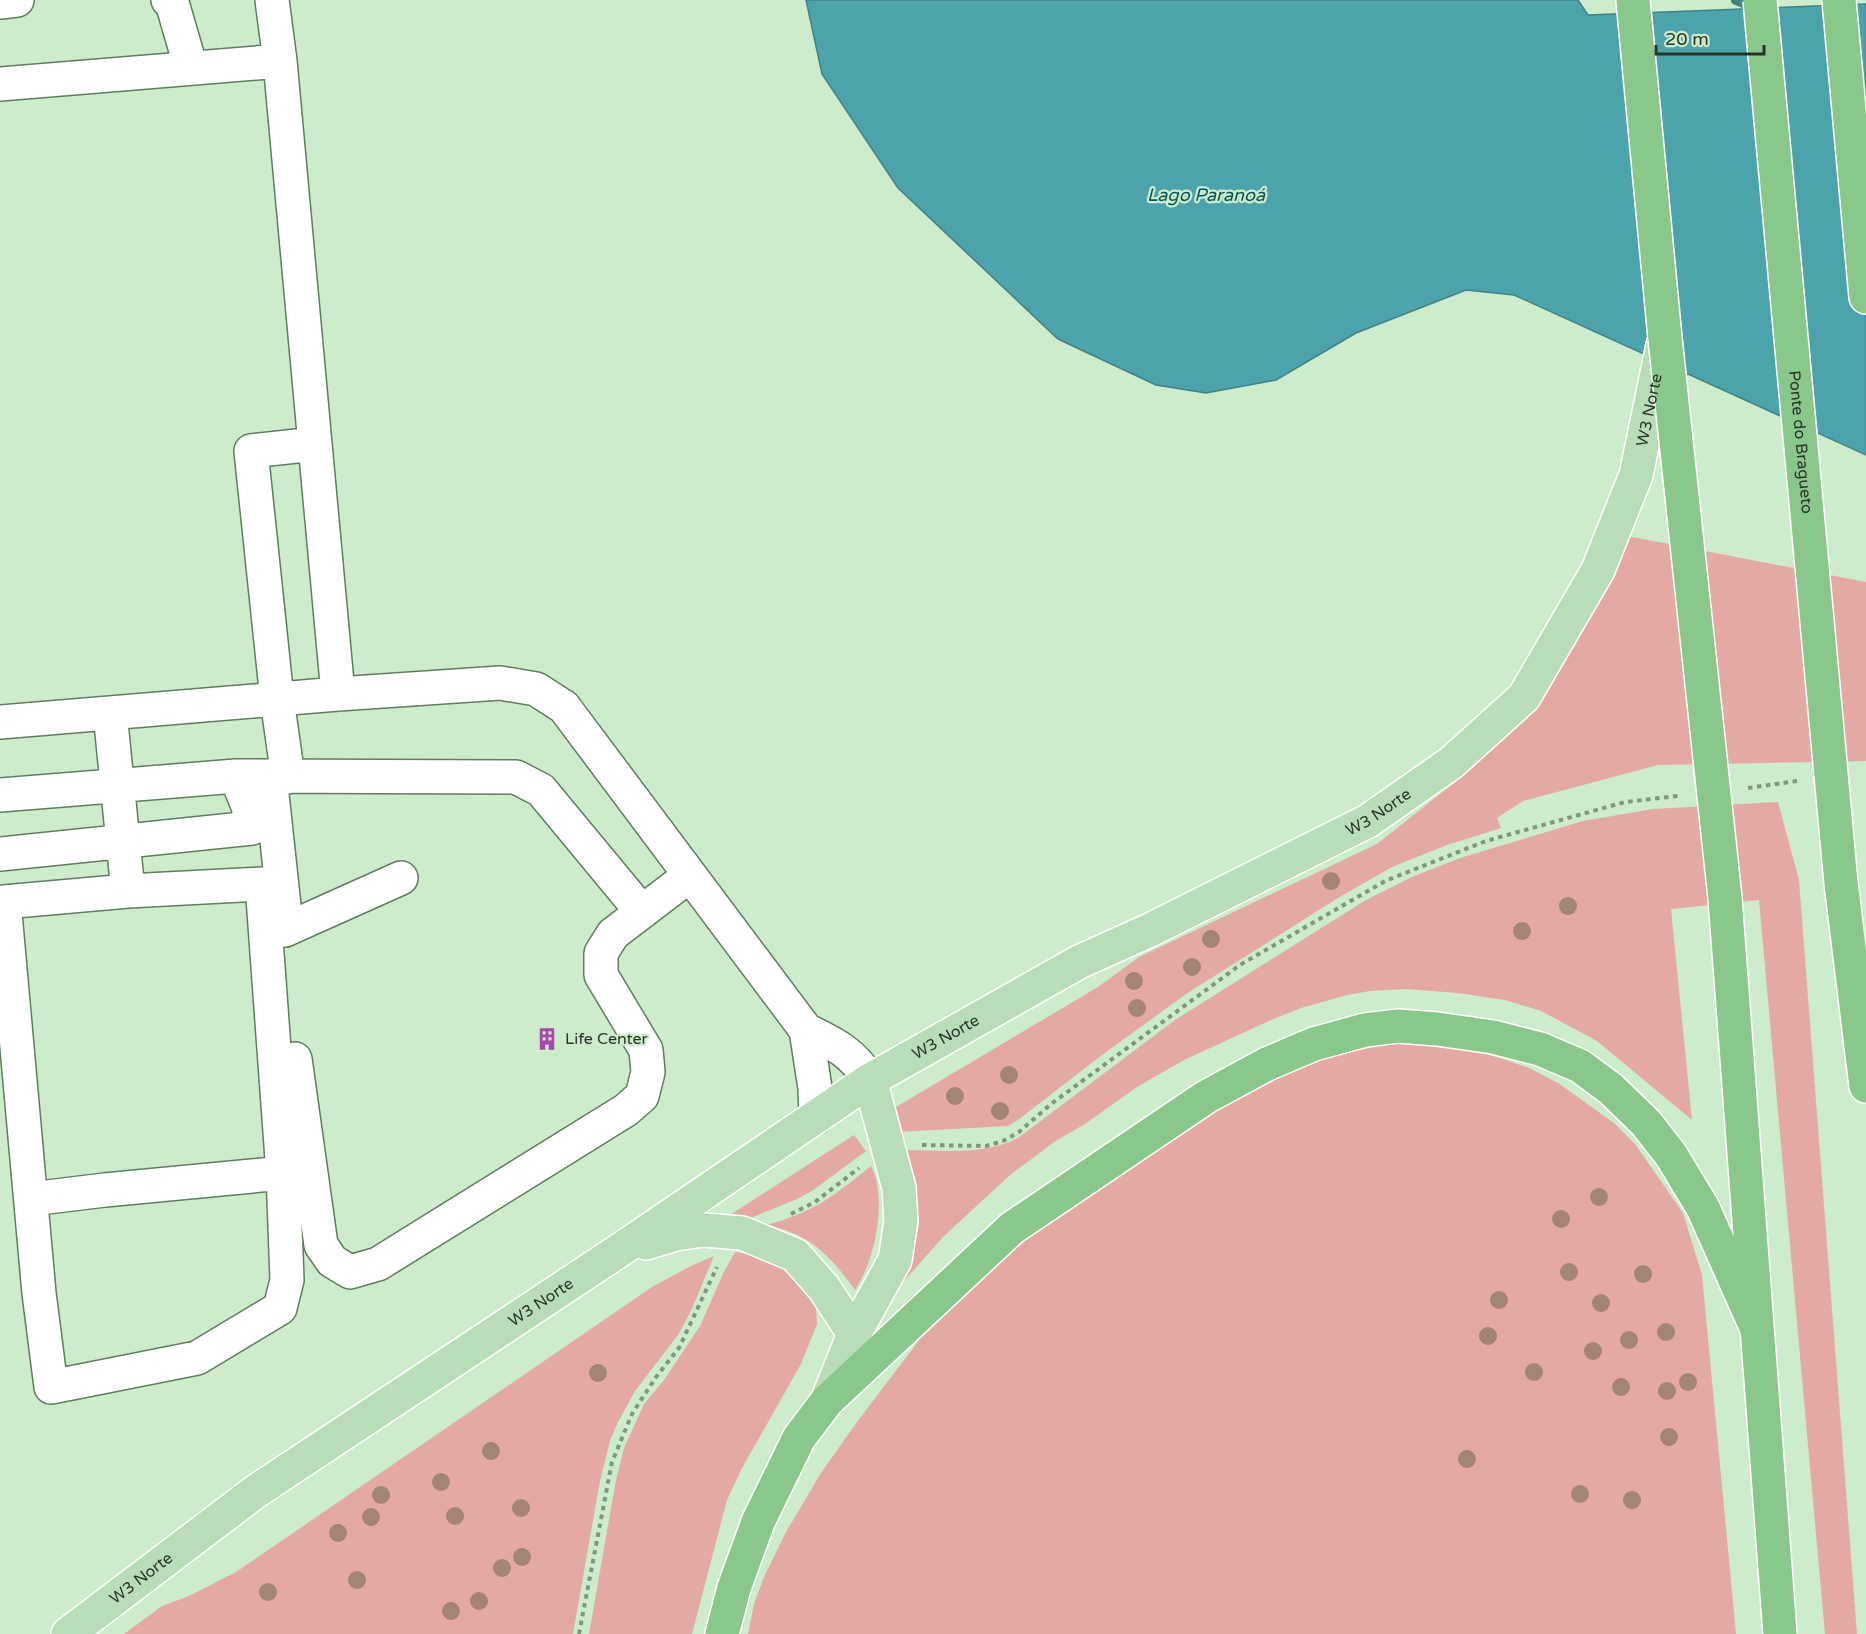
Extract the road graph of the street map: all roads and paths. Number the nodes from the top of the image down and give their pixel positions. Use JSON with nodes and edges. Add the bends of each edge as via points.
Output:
{"nodes":[{"id":1,"x":17,"y":0,"type":"edge"},
{"id":2,"x":168,"y":0,"type":"edge"},
{"id":3,"x":272,"y":0,"type":"edge"},
{"id":4,"x":1634,"y":0,"type":"edge"},
{"id":5,"x":1760,"y":0,"type":"edge"},
{"id":6,"x":1839,"y":0,"type":"edge"},
{"id":7,"x":0,"y":2,"type":"edge"},
{"id":8,"x":280,"y":61,"type":"junction"},
{"id":9,"x":191,"y":68,"type":"junction"},
{"id":10,"x":0,"y":84,"type":"edge"},
{"id":11,"x":1866,"y":297,"type":"edge"},
{"id":12,"x":1665,"y":338,"type":"junction"},
{"id":13,"x":315,"y":444,"type":"junction"},
{"id":14,"x":338,"y":694,"type":"junction"},
{"id":15,"x":277,"y":699,"type":"junction"},
{"id":16,"x":110,"y":713,"type":"junction"},
{"id":17,"x":0,"y":722,"type":"edge"},
{"id":18,"x":236,"y":776,"type":"junction"},
{"id":19,"x":279,"y":776,"type":"junction"},
{"id":20,"x":1806,"y":780,"type":"dead end"},
{"id":21,"x":118,"y":784,"type":"junction"},
{"id":22,"x":1738,"y":789,"type":"dead end"},
{"id":23,"x":0,"y":795,"type":"edge"},
{"id":24,"x":1682,"y":796,"type":"dead end"},
{"id":25,"x":122,"y":842,"type":"junction"},
{"id":26,"x":0,"y":854,"type":"edge"},
{"id":27,"x":689,"y":876,"type":"junction"},
{"id":28,"x":401,"y":878,"type":"dead end"},
{"id":29,"x":128,"y":891,"type":"junction"},
{"id":30,"x":642,"y":912,"type":"junction"},
{"id":31,"x":285,"y":930,"type":"junction"},
{"id":32,"x":806,"y":1030,"type":"junction"},
{"id":33,"x":870,"y":1080,"type":"junction"},
{"id":34,"x":1866,"y":1086,"type":"edge"},
{"id":35,"x":816,"y":1117,"type":"junction"},
{"id":36,"x":889,"y":1147,"type":"junction"},
{"id":37,"x":283,"y":1173,"type":"junction"},
{"id":38,"x":31,"y":1199,"type":"junction"},
{"id":39,"x":742,"y":1233,"type":"junction"},
{"id":40,"x":620,"y":1251,"type":"junction"},
{"id":41,"x":1756,"y":1327,"type":"junction"},
{"id":42,"x":854,"y":1334,"type":"junction"},
{"id":43,"x":827,"y":1401,"type":"junction"},
{"id":44,"x":68,"y":1634,"type":"edge"},
{"id":45,"x":579,"y":1634,"type":"edge"},
{"id":46,"x":722,"y":1634,"type":"edge"},
{"id":47,"x":1780,"y":1634,"type":"edge"}],
"edges":[{"from":1,"to":7,"type":"street"},
{"from":2,"to":9,"type":"street"},
{"from":3,"to":8,"type":"street"},
{"from":4,"to":12,"type":"highway"},
{"from":5,"to":34,"type":"highway","name":"Ponte do Bragueto","bridge":true,"via":[[1841,883]]},
{"from":6,"to":11,"type":"highway"},
{"from":8,"to":9,"type":"street"},
{"from":8,"to":13,"type":"street"},
{"from":9,"to":10,"type":"street"},
{"from":12,"to":33,"type":"main road","name":"W3 Norte","via":[[1636,475],[1598,570],[1524,697],[1451,764],[1368,820],[1079,962]]},
{"from":12,"to":41,"type":"highway","bridge":true,"via":[[1725,898]]},
{"from":13,"to":14,"type":"street"},
{"from":13,"to":15,"type":"street","via":[[251,451]]},
{"from":14,"to":15,"type":"street"},
{"from":14,"to":27,"type":"street","via":[[500,683],[536,689],[564,707]]},
{"from":15,"to":16,"type":"street"},
{"from":15,"to":19,"type":"street"},
{"from":16,"to":17,"type":"street"},
{"from":16,"to":21,"type":"street"},
{"from":18,"to":19,"type":"street"},
{"from":18,"to":21,"type":"street"},
{"from":18,"to":25,"type":"street","via":[[252,828]]},
{"from":19,"to":30,"type":"street","via":[[516,777],[541,790]]},
{"from":19,"to":31,"type":"street"},
{"from":20,"to":22,"type":"path"},
{"from":21,"to":23,"type":"street"},
{"from":21,"to":25,"type":"street"},
{"from":24,"to":36,"type":"path","via":[[1625,802],[1486,841],[1385,881],[1240,965],[1003,1141],[986,1146]]},
{"from":25,"to":26,"type":"street"},
{"from":25,"to":29,"type":"street"},
{"from":27,"to":30,"type":"street"},
{"from":27,"to":32,"type":"street"},
{"from":28,"to":31,"type":"street"},
{"from":29,"to":37,"type":"street","via":[[262,884]]},
{"from":29,"to":38,"type":"street","via":[[4,902]]},
{"from":30,"to":31,"type":"street","via":[[614,934],[601,953],[601,975],[646,1050],[648,1072],[642,1096],[626,1110],[378,1264],[350,1272],[332,1261],[321,1245],[295,1054]]},
{"from":32,"to":33,"type":"street","via":[[844,1051],[858,1062]]},
{"from":32,"to":35,"type":"street"},
{"from":33,"to":35,"type":"main road","name":"W3 Norte"},
{"from":33,"to":36,"type":"main road"},
{"from":35,"to":40,"type":"main road","name":"W3 Norte"},
{"from":36,"to":39,"type":"path","via":[[815,1202]]},
{"from":36,"to":42,"type":"main road","via":[[899,1188],[901,1221],[895,1260]]},
{"from":37,"to":38,"type":"street"},
{"from":37,"to":38,"type":"street","via":[[287,1280],[280,1308],[197,1358],[51,1387]]},
{"from":39,"to":40,"type":"main road","via":[[703,1230]]},
{"from":39,"to":42,"type":"main road","via":[[795,1255],[824,1288]]},
{"from":39,"to":45,"type":"path","via":[[712,1275],[679,1348],[638,1404],[622,1435],[612,1462]]},
{"from":40,"to":44,"type":"main road","name":"W3 Norte","via":[[255,1492]]},
{"from":41,"to":43,"type":"highway","via":[[1703,1208],[1677,1164],[1647,1123],[1611,1089],[1580,1066],[1540,1049],[1494,1037],[1398,1026],[1365,1030],[1314,1044],[1268,1064],[1206,1097],[1144,1137],[1012,1228]]},
{"from":41,"to":47,"type":"highway"},
{"from":42,"to":43,"type":"main road"},
{"from":43,"to":46,"type":"highway","via":[[799,1438],[758,1522]]}]}
